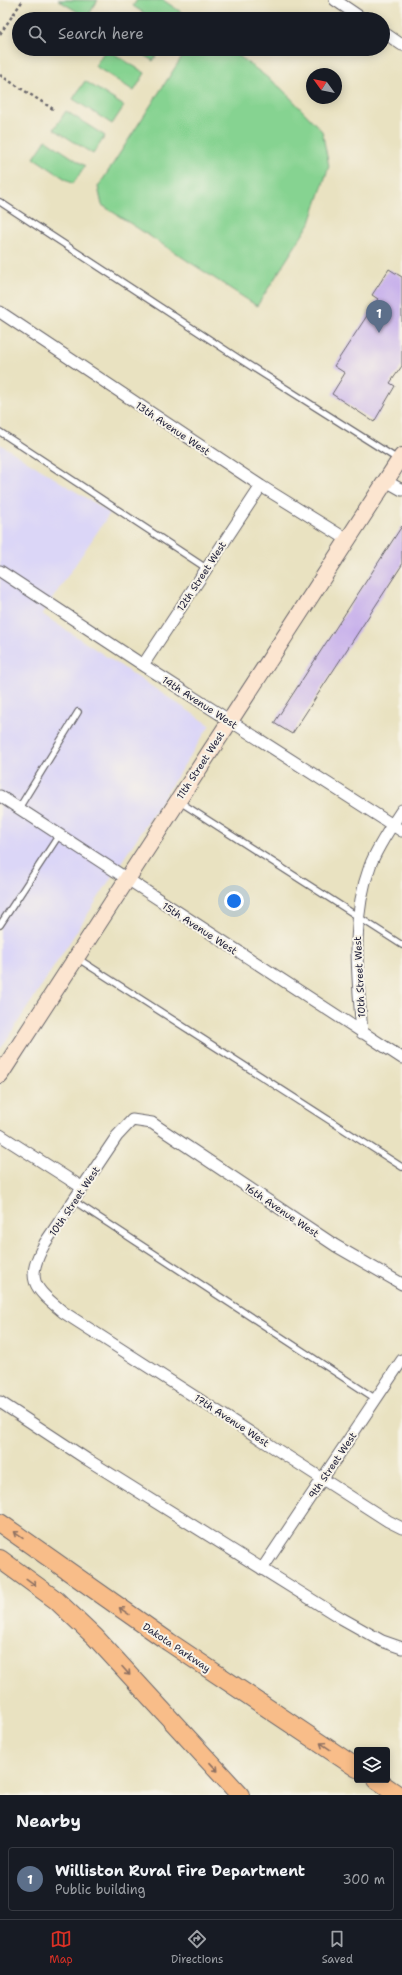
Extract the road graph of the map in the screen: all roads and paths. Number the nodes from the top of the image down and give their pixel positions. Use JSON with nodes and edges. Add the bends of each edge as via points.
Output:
{"nodes":[{"id":1,"x":23,"y":0,"type":"edge"},
{"id":2,"x":335,"y":0,"type":"edge"},
{"id":3,"x":15,"y":12,"type":"edge"},
{"id":4,"x":353,"y":12,"type":"edge"},
{"id":5,"x":12,"y":16,"type":"edge"},
{"id":6,"x":0,"y":34,"type":"edge"},
{"id":7,"x":390,"y":37,"type":"edge"},
{"id":8,"x":402,"y":45,"type":"edge"},
{"id":9,"x":0,"y":75,"type":"edge"},
{"id":10,"x":53,"y":110,"type":"dead end"},
{"id":11,"x":0,"y":202,"type":"edge"},
{"id":12,"x":0,"y":312,"type":"edge"},
{"id":13,"x":0,"y":432,"type":"edge"},
{"id":14,"x":401,"y":458,"type":"edge"},
{"id":15,"x":386,"y":481,"type":"junction"},
{"id":16,"x":261,"y":486,"type":"junction"},
{"id":17,"x":402,"y":490,"type":"edge"},
{"id":18,"x":348,"y":540,"type":"junction"},
{"id":19,"x":206,"y":568,"type":"junction"},
{"id":20,"x":0,"y":572,"type":"edge"},
{"id":21,"x":143,"y":665,"type":"junction"},
{"id":22,"x":78,"y":712,"type":"dead end"},
{"id":23,"x":229,"y":721,"type":"junction"},
{"id":24,"x":0,"y":796,"type":"edge"},
{"id":25,"x":178,"y":800,"type":"junction"},
{"id":26,"x":19,"y":808,"type":"junction"},
{"id":27,"x":402,"y":810,"type":"edge"},
{"id":28,"x":397,"y":828,"type":"edge"},
{"id":29,"x":59,"y":835,"type":"junction"},
{"id":30,"x":127,"y":879,"type":"junction"},
{"id":31,"x":357,"y":916,"type":"junction"},
{"id":32,"x":0,"y":925,"type":"edge"},
{"id":33,"x":402,"y":945,"type":"edge"},
{"id":34,"x":76,"y":957,"type":"junction"},
{"id":35,"x":362,"y":1033,"type":"junction"},
{"id":36,"x":402,"y":1058,"type":"edge"},
{"id":37,"x":0,"y":1075,"type":"edge"},
{"id":38,"x":165,"y":1132,"type":"joint"},
{"id":39,"x":0,"y":1135,"type":"edge"},
{"id":40,"x":402,"y":1166,"type":"edge"},
{"id":41,"x":83,"y":1188,"type":"junction"},
{"id":42,"x":74,"y":1201,"type":"junction"},
{"id":43,"x":402,"y":1284,"type":"edge"},
{"id":44,"x":63,"y":1312,"type":"joint"},
{"id":45,"x":402,"y":1360,"type":"edge"},
{"id":46,"x":376,"y":1399,"type":"junction"},
{"id":47,"x":0,"y":1402,"type":"edge"},
{"id":48,"x":323,"y":1478,"type":"junction"},
{"id":49,"x":0,"y":1523,"type":"edge"},
{"id":50,"x":402,"y":1528,"type":"edge"},
{"id":51,"x":0,"y":1559,"type":"edge"},
{"id":52,"x":262,"y":1569,"type":"junction"},
{"id":53,"x":402,"y":1648,"type":"edge"},
{"id":54,"x":354,"y":1766,"type":"edge"},
{"id":55,"x":380,"y":1783,"type":"edge"},
{"id":56,"x":240,"y":1795,"type":"edge"},
{"id":57,"x":398,"y":1795,"type":"edge"}],
"edges":[{"from":1,"to":3,"type":"path"},
{"from":2,"to":4,"type":"street"},
{"from":5,"to":6,"type":"path"},
{"from":7,"to":8,"type":"street"},
{"from":9,"to":10,"type":"path"},
{"from":11,"to":14,"type":"lane","via":[[241,360]]},
{"from":12,"to":16,"type":"street","name":"13th Avenue West"},
{"from":13,"to":19,"type":"lane"},
{"from":14,"to":15,"type":"main road","name":"11th Street West"},
{"from":15,"to":17,"type":"street"},
{"from":15,"to":18,"type":"main road","name":"11th Street West"},
{"from":16,"to":18,"type":"street","name":"13th Avenue West"},
{"from":16,"to":19,"type":"street","name":"12th Street West"},
{"from":18,"to":23,"type":"main road","name":"11th Street West"},
{"from":19,"to":21,"type":"street","name":"12th Street West"},
{"from":20,"to":21,"type":"street","name":"14th Avenue West"},
{"from":21,"to":23,"type":"street","name":"14th Avenue West"},
{"from":22,"to":26,"type":"lane"},
{"from":23,"to":25,"type":"main road","name":"11th Street West"},
{"from":23,"to":28,"type":"street","name":"14th Avenue West"},
{"from":24,"to":26,"type":"street","name":"15th Avenue West"},
{"from":25,"to":30,"type":"main road","name":"11th Street West"},
{"from":25,"to":31,"type":"lane"},
{"from":26,"to":29,"type":"street","name":"15th Avenue West"},
{"from":27,"to":28,"type":"street","name":"10th Street West"},
{"from":28,"to":31,"type":"street","name":"10th Street West","via":[[370,866]]},
{"from":29,"to":30,"type":"street","name":"15th Avenue West"},
{"from":29,"to":32,"type":"lane"},
{"from":30,"to":34,"type":"main road","name":"11th Street West"},
{"from":30,"to":35,"type":"street","name":"15th Avenue West"},
{"from":31,"to":33,"type":"lane"},
{"from":31,"to":35,"type":"street","name":"10th Street West","via":[[356,961]]},
{"from":34,"to":37,"type":"main road","name":"11th Street West"},
{"from":34,"to":40,"type":"lane"},
{"from":35,"to":36,"type":"street","name":"15th Avenue West"},
{"from":38,"to":41,"type":"street","name":"10th Street West","via":[[152,1123],[132,1120],[117,1136]]},
{"from":38,"to":43,"type":"street","name":"16th Avenue West","via":[[336,1246]]},
{"from":39,"to":41,"type":"street"},
{"from":41,"to":42,"type":"street","name":"10th Street West"},
{"from":42,"to":44,"type":"street","name":"10th Street West","via":[[35,1261],[34,1278],[40,1293]]},
{"from":42,"to":46,"type":"lane"},
{"from":44,"to":48,"type":"street","name":"17th Avenue West"},
{"from":45,"to":46,"type":"street","name":"9th Street West"},
{"from":46,"to":48,"type":"street","name":"9th Street West"},
{"from":47,"to":52,"type":"street"},
{"from":48,"to":50,"type":"street","name":"17th Avenue West"},
{"from":48,"to":52,"type":"street","name":"9th Street West"},
{"from":54,"to":49,"type":"highway","name":"Dakota Parkway","one_way":true,"via":[[169,1642]]},
{"from":51,"to":56,"type":"highway","one_way":true,"via":[[56,1600],[95,1637]]},
{"from":52,"to":53,"type":"street","via":[[341,1618],[382,1641]]},
{"from":55,"to":57,"type":"highway"}]}
